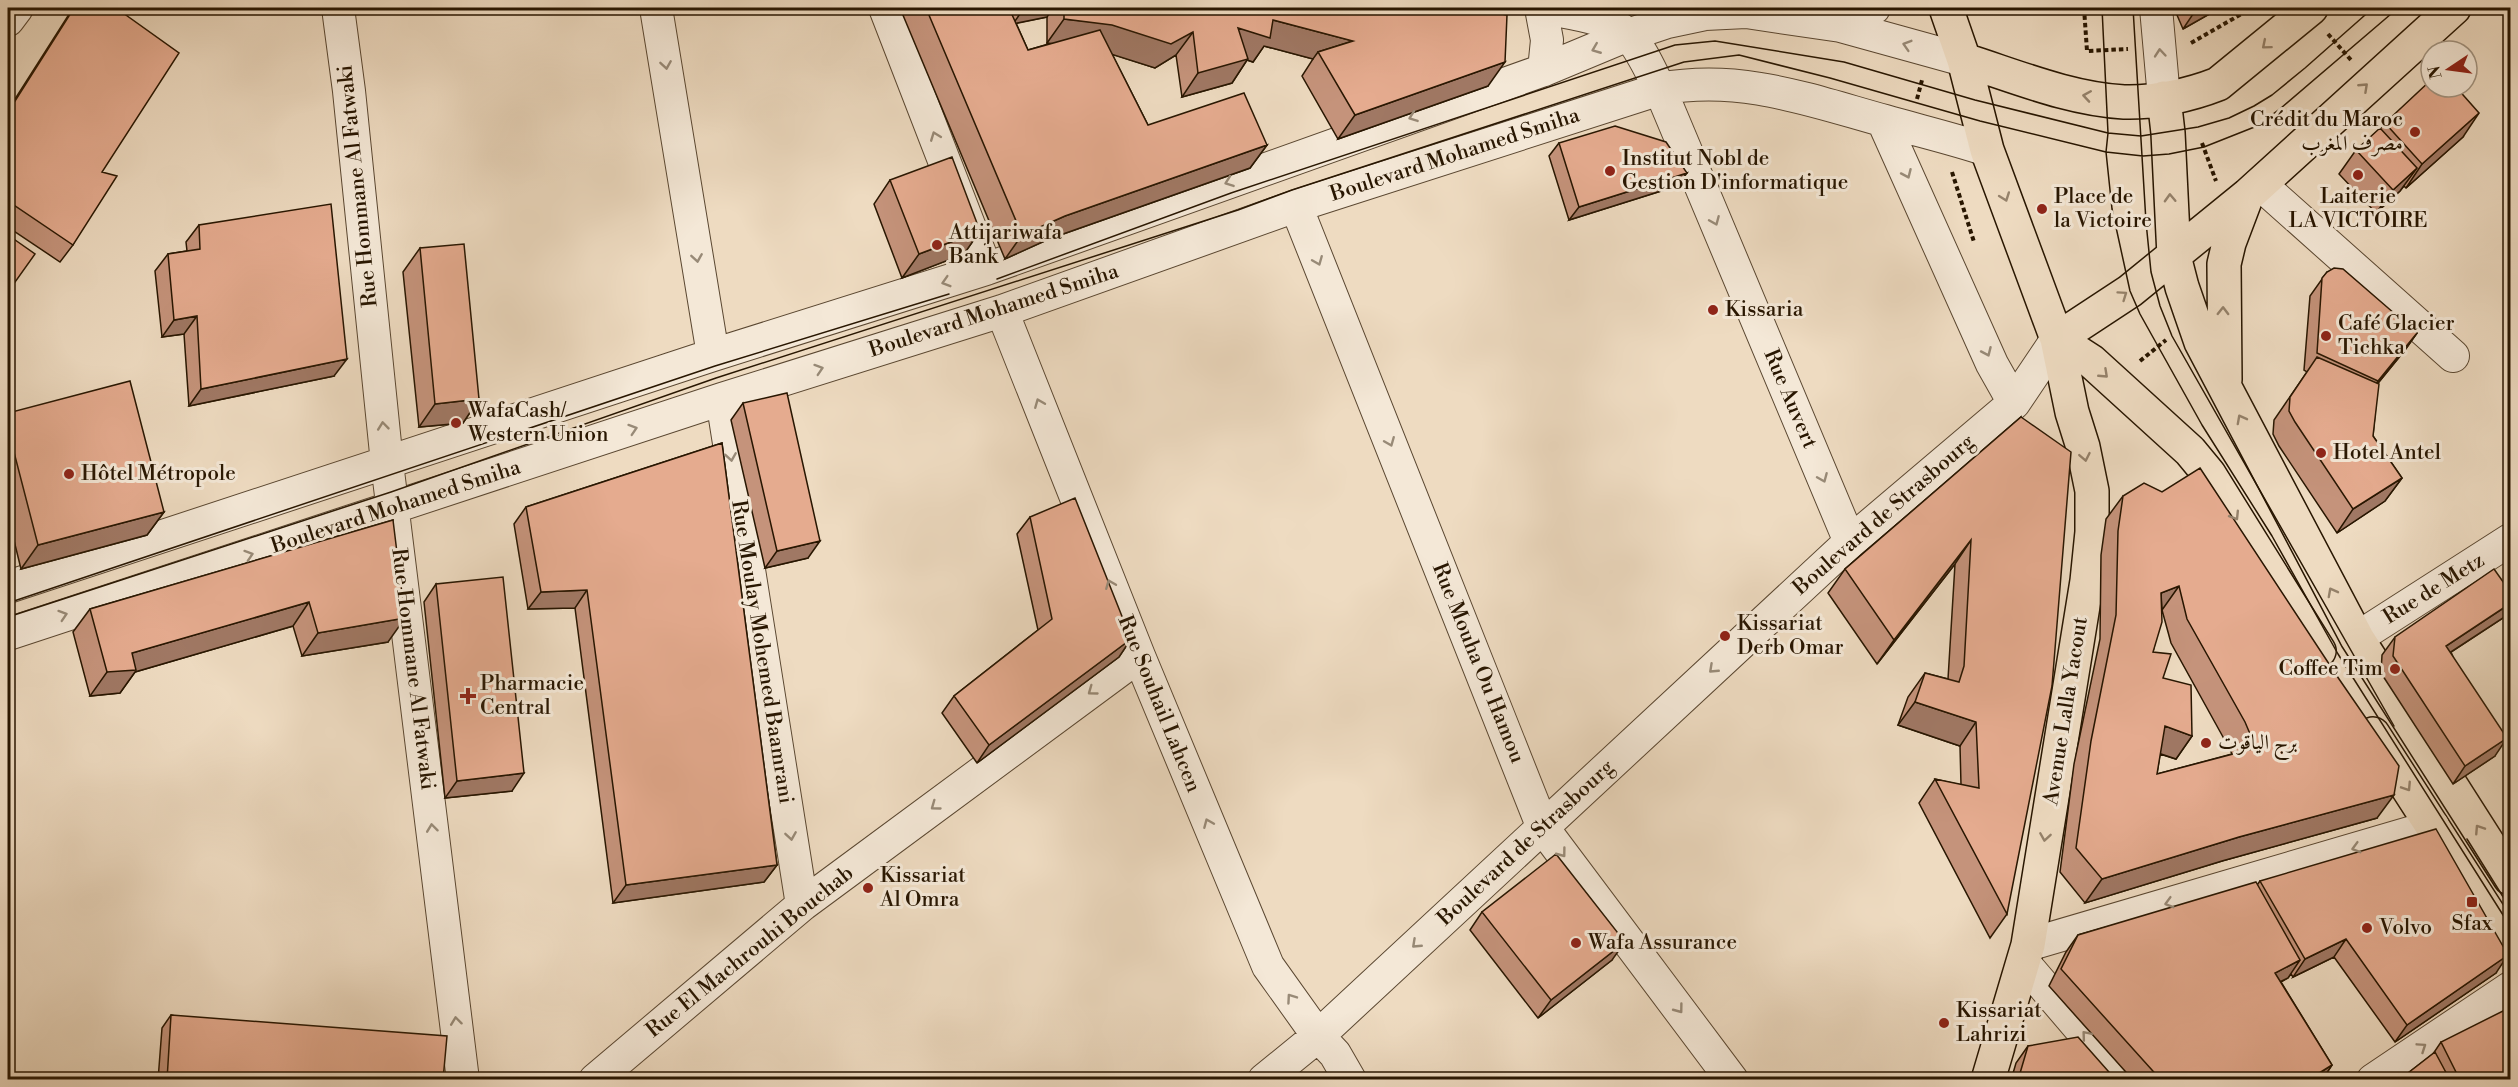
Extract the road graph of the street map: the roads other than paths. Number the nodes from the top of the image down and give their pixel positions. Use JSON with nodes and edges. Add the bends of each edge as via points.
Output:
{"nodes":[{"id":1,"x":17,"y":8,"type":"edge"},
{"id":2,"x":338,"y":8,"type":"edge"},
{"id":3,"x":656,"y":8,"type":"edge"},
{"id":4,"x":885,"y":8,"type":"edge"},
{"id":5,"x":1542,"y":8,"type":"edge"},
{"id":6,"x":1874,"y":8,"type":"edge"},
{"id":7,"x":1946,"y":8,"type":"edge"},
{"id":8,"x":2156,"y":8,"type":"edge"},
{"id":9,"x":2454,"y":8,"type":"edge"},
{"id":10,"x":1746,"y":10,"type":"edge"},
{"id":11,"x":1703,"y":11,"type":"edge"},
{"id":12,"x":2317,"y":18,"type":"edge"},
{"id":13,"x":8,"y":20,"type":"edge"},
{"id":14,"x":1840,"y":26,"type":"junction"},
{"id":15,"x":1628,"y":35,"type":"junction"},
{"id":16,"x":1964,"y":60,"type":"junction"},
{"id":17,"x":1544,"y":70,"type":"junction"},
{"id":18,"x":1660,"y":89,"type":"junction"},
{"id":19,"x":2164,"y":98,"type":"junction"},
{"id":20,"x":1883,"y":121,"type":"junction"},
{"id":21,"x":1987,"y":150,"type":"junction"},
{"id":22,"x":2254,"y":190,"type":"junction"},
{"id":23,"x":1296,"y":206,"type":"junction"},
{"id":24,"x":2174,"y":256,"type":"junction"},
{"id":25,"x":986,"y":269,"type":"junction"},
{"id":26,"x":1002,"y":310,"type":"junction"},
{"id":27,"x":2057,"y":339,"type":"junction"},
{"id":28,"x":713,"y":355,"type":"junction"},
{"id":29,"x":2453,"y":356,"type":"dead end"},
{"id":30,"x":2226,"y":390,"type":"junction"},
{"id":31,"x":722,"y":399,"type":"junction"},
{"id":32,"x":2014,"y":402,"type":"junction"},
{"id":33,"x":387,"y":463,"type":"junction"},
{"id":34,"x":393,"y":508,"type":"junction"},
{"id":35,"x":2511,"y":540,"type":"edge"},
{"id":36,"x":1850,"y":542,"type":"junction"},
{"id":37,"x":8,"y":587,"type":"edge"},
{"id":38,"x":8,"y":633,"type":"edge"},
{"id":39,"x":2357,"y":638,"type":"junction"},
{"id":40,"x":1139,"y":656,"type":"junction"},
{"id":41,"x":2335,"y":675,"type":"edge"},
{"id":42,"x":2355,"y":706,"type":"edge"},
{"id":43,"x":2433,"y":826,"type":"junction"},
{"id":44,"x":1543,"y":828,"type":"junction"},
{"id":45,"x":2511,"y":878,"type":"edge"},
{"id":46,"x":802,"y":904,"type":"junction"},
{"id":47,"x":2511,"y":947,"type":"edge"},
{"id":48,"x":2026,"y":954,"type":"junction"},
{"id":49,"x":2511,"y":988,"type":"edge"},
{"id":50,"x":1318,"y":1036,"type":"junction"},
{"id":51,"x":463,"y":1080,"type":"edge"},
{"id":52,"x":595,"y":1080,"type":"edge"},
{"id":53,"x":1264,"y":1080,"type":"edge"},
{"id":54,"x":1350,"y":1080,"type":"edge"},
{"id":55,"x":1732,"y":1080,"type":"edge"},
{"id":56,"x":1988,"y":1080,"type":"edge"},
{"id":57,"x":2124,"y":1080,"type":"edge"},
{"id":58,"x":2373,"y":1080,"type":"edge"}],
"edges":[{"from":1,"to":13,"type":"street"},
{"from":33,"to":2,"type":"street","name":"Rue Hommane Al Fatwaki","one_way":true},
{"from":3,"to":28,"type":"street","one_way":true},
{"from":25,"to":4,"type":"street","one_way":true},
{"from":5,"to":15,"type":"street","via":[[1611,24]]},
{"from":5,"to":17,"type":"street","via":[[1547,40]]},
{"from":6,"to":14,"type":"street"},
{"from":7,"to":16,"type":"main road","name":"Avenue Lalla Yacout"},
{"from":19,"to":8,"type":"street","one_way":true},
{"from":22,"to":9,"type":"main road","name":"Boulevard de Strasbourg","one_way":true},
{"from":10,"to":11,"type":"street","name":"Boulevard Mohamed Smiha"},
{"from":10,"to":14,"type":"street","name":"Boulevard Mohamed Smiha"},
{"from":11,"to":15,"type":"street","name":"Boulevard Mohamed Smiha"},
{"from":12,"to":19,"type":"main road","one_way":true,"via":[[2218,84]]},
{"from":16,"to":14,"type":"street","one_way":true},
{"from":15,"to":17,"type":"street","name":"Boulevard Mohamed Smiha","one_way":true},
{"from":15,"to":18,"type":"street","name":"Rue Auvert"},
{"from":19,"to":16,"type":"main road","one_way":true,"via":[[2123,102],[2080,96]]},
{"from":16,"to":21,"type":"main road","name":"Avenue Lalla Yacout"},
{"from":17,"to":25,"type":"street","name":"Boulevard Mohamed Smiha","one_way":true},
{"from":18,"to":20,"type":"street","name":"Boulevard Mohamed Smiha","via":[[1704,83],[1749,86]]},
{"from":18,"to":23,"type":"street","name":"Boulevard Mohamed Smiha"},
{"from":18,"to":36,"type":"street","name":"Rue Auvert","one_way":true},
{"from":24,"to":19,"type":"main road","one_way":true},
{"from":20,"to":21,"type":"street","name":"Boulevard Mohamed Smiha"},
{"from":20,"to":32,"type":"street","one_way":true,"via":[[1992,364]]},
{"from":21,"to":27,"type":"main road","name":"Avenue Lalla Yacout","one_way":true},
{"from":22,"to":24,"type":"main road","name":"Boulevard de Strasbourg"},
{"from":22,"to":29,"type":"street"},
{"from":30,"to":22,"type":"main road","one_way":true,"via":[[2224,264],[2229,243]]},
{"from":23,"to":26,"type":"street","name":"Boulevard Mohamed Smiha"},
{"from":23,"to":44,"type":"street","name":"Rue Mouha Ou Hamou","one_way":true},
{"from":27,"to":24,"type":"main road","name":"Boulevard de Strasbourg","one_way":true,"via":[[2130,291]]},
{"from":24,"to":30,"type":"main road","via":[[2200,342]]},
{"from":25,"to":28,"type":"street","name":"Boulevard Mohamed Smiha","one_way":true},
{"from":31,"to":26,"type":"street","name":"Boulevard Mohamed Smiha","one_way":true},
{"from":40,"to":26,"type":"street","name":"Rue Souhail Lahcen","one_way":true},
{"from":27,"to":32,"type":"street","name":"Boulevard de Strasbourg"},
{"from":27,"to":41,"type":"main road","one_way":true,"via":[[2091,361],[2203,466]]},
{"from":27,"to":48,"type":"main road","name":"Avenue Lalla Yacout","one_way":true,"via":[[2092,491],[2092,532]]},
{"from":28,"to":33,"type":"street","name":"Boulevard Mohamed Smiha"},
{"from":39,"to":30,"type":"main road","one_way":true},
{"from":34,"to":31,"type":"street","name":"Boulevard Mohamed Smiha","one_way":true},
{"from":31,"to":46,"type":"street","name":"Rue Moulay Mohemed Baamrani","one_way":true},
{"from":32,"to":36,"type":"street","name":"Boulevard de Strasbourg"},
{"from":33,"to":34,"type":"street","name":"Rue Hommane Al Fatwaki"},
{"from":33,"to":37,"type":"street","name":"Boulevard Mohamed Smiha"},
{"from":38,"to":34,"type":"street","name":"Boulevard Mohamed Smiha","one_way":true},
{"from":51,"to":34,"type":"street","name":"Rue Hommane Al Fatwaki","one_way":true},
{"from":35,"to":39,"type":"street","name":"Rue de Metz"},
{"from":36,"to":44,"type":"street","name":"Boulevard de Strasbourg","one_way":true},
{"from":45,"to":39,"type":"main road","one_way":true},
{"from":40,"to":46,"type":"street","name":"Rue El Machrouhi Bouchab","one_way":true},
{"from":50,"to":40,"type":"street","name":"Rue Souhail Lahcen","one_way":true,"via":[[1268,966]]},
{"from":42,"to":43,"type":"main road","one_way":true},
{"from":43,"to":47,"type":"main road"},
{"from":43,"to":48,"type":"street","one_way":true},
{"from":44,"to":50,"type":"street","name":"Boulevard de Strasbourg","one_way":true},
{"from":44,"to":55,"type":"street","name":"Rue Mouha Ou Hamou","one_way":true},
{"from":46,"to":52,"type":"street","name":"Rue El Machrouhi Bouchab"},
{"from":48,"to":56,"type":"main road","name":"Avenue Lalla Yacout"},
{"from":57,"to":48,"type":"street","one_way":true},
{"from":58,"to":49,"type":"street","one_way":true},
{"from":50,"to":53,"type":"street","name":"Boulevard de Strasbourg"},
{"from":50,"to":54,"type":"street","name":"Rue Souhail Lahcen","via":[[1335,1054]]}]}
